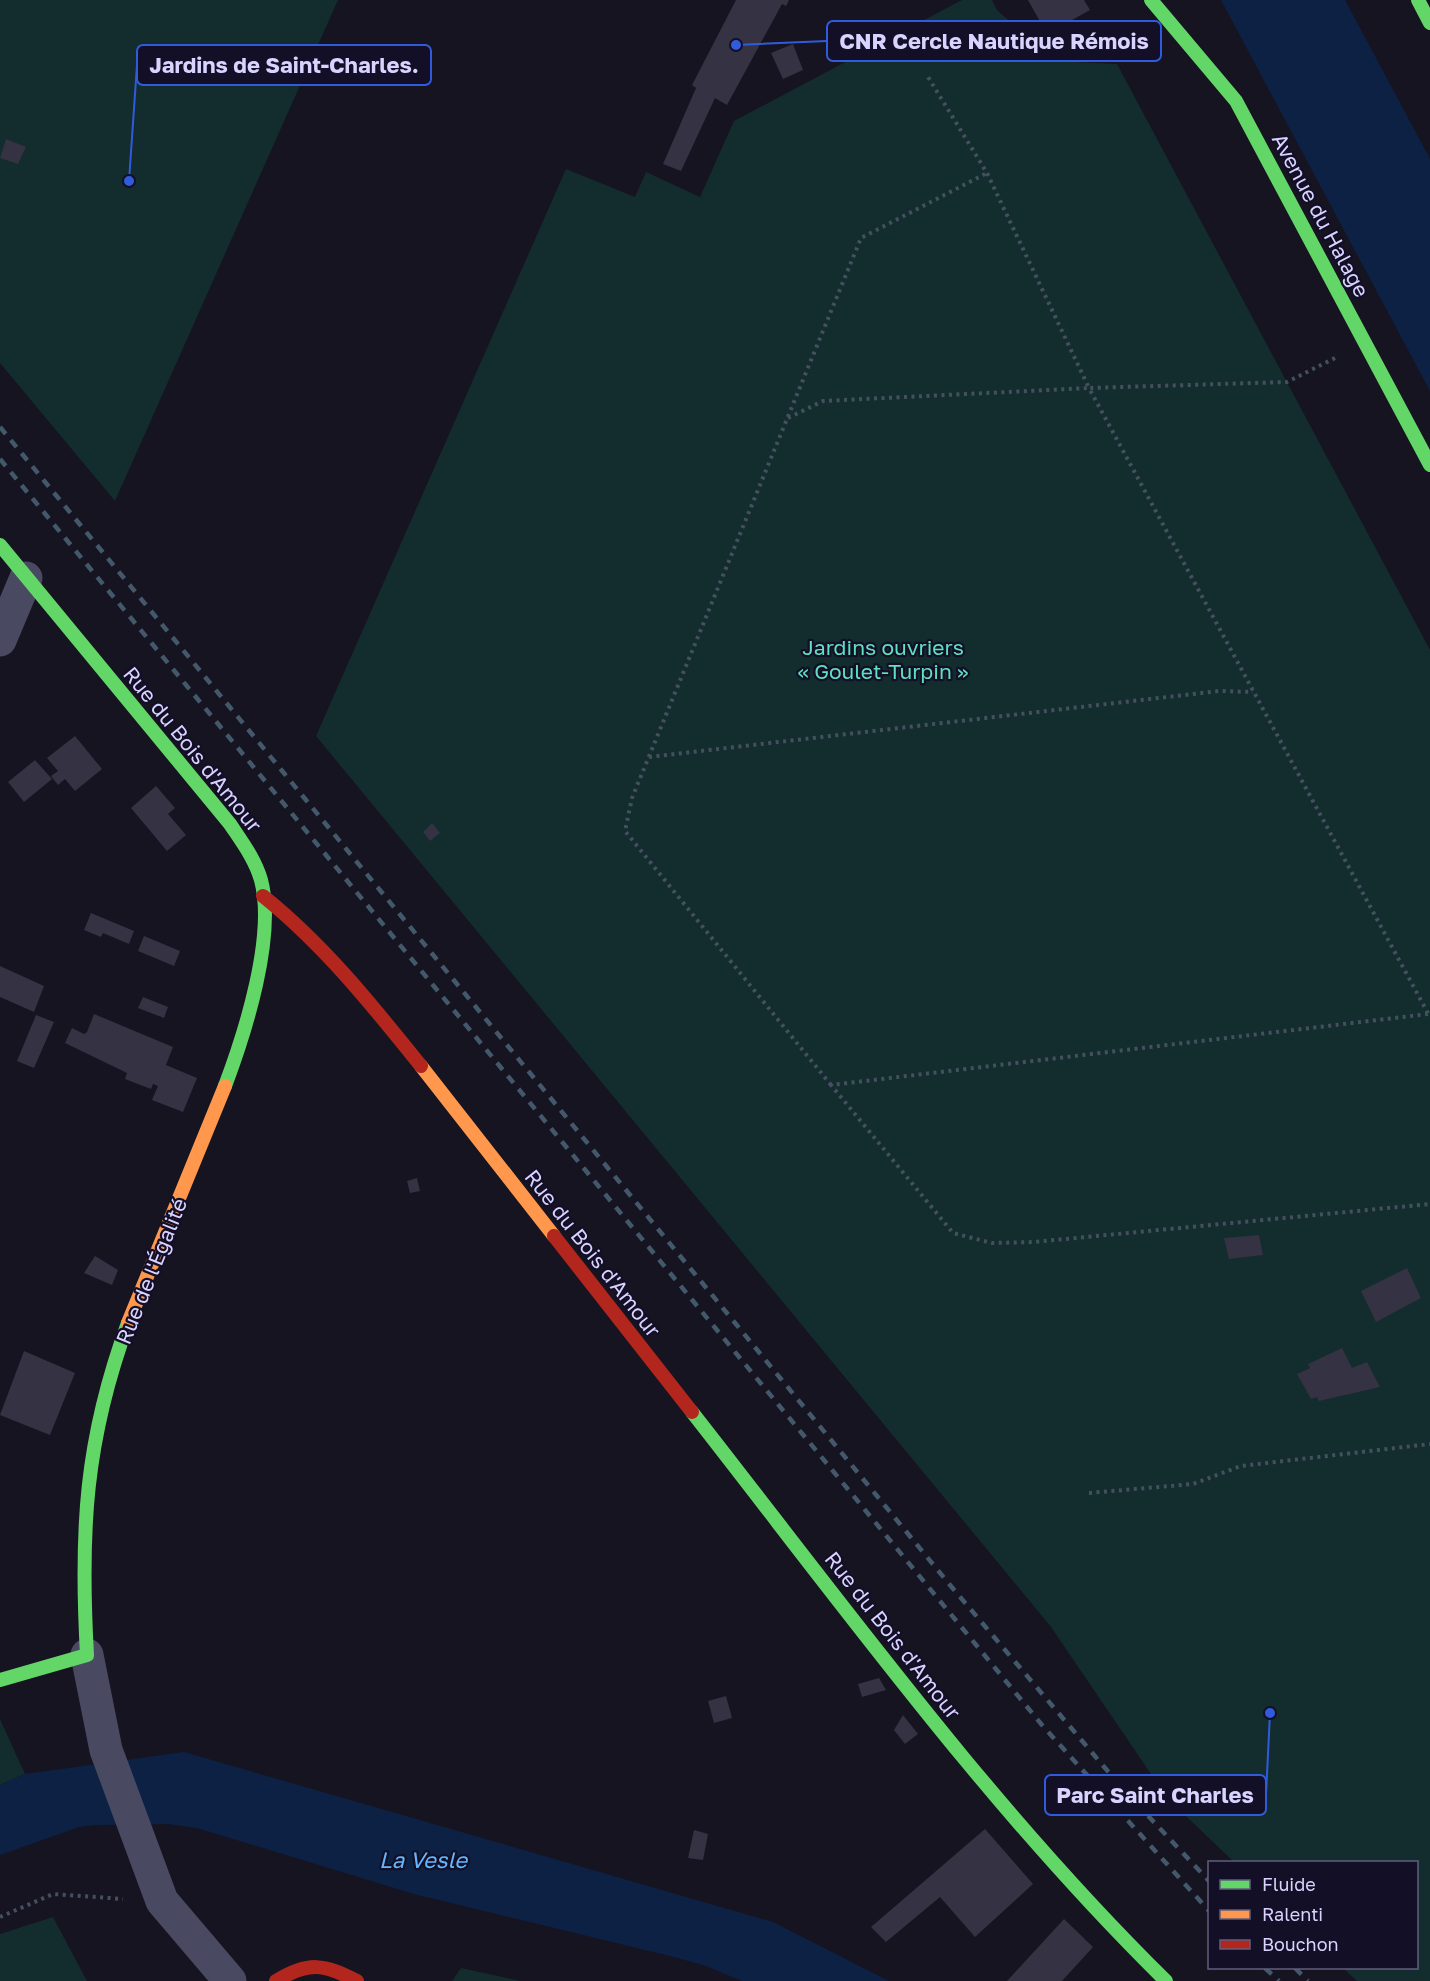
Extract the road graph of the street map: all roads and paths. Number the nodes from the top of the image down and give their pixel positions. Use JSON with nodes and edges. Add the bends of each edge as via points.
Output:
{"nodes":[{"id":1,"x":1152,"y":0,"type":"edge"},
{"id":2,"x":1418,"y":0,"type":"edge"},
{"id":3,"x":1430,"y":23,"type":"edge"},
{"id":4,"x":928,"y":77,"type":"dead end"},
{"id":5,"x":987,"y":173,"type":"junction"},
{"id":6,"x":1365,"y":343,"type":"junction"},
{"id":7,"x":1089,"y":388,"type":"junction"},
{"id":8,"x":788,"y":418,"type":"junction"},
{"id":9,"x":1430,"y":465,"type":"edge"},
{"id":10,"x":0,"y":545,"type":"edge"},
{"id":11,"x":26,"y":578,"type":"junction"},
{"id":12,"x":0,"y":640,"type":"edge"},
{"id":13,"x":1254,"y":693,"type":"junction"},
{"id":14,"x":650,"y":757,"type":"junction"},
{"id":15,"x":263,"y":896,"type":"junction"},
{"id":16,"x":1429,"y":1016,"type":"edge"},
{"id":17,"x":831,"y":1085,"type":"junction"},
{"id":18,"x":1430,"y":1204,"type":"edge"},
{"id":19,"x":1430,"y":1443,"type":"edge"},
{"id":20,"x":1089,"y":1493,"type":"dead end"},
{"id":21,"x":87,"y":1655,"type":"junction"},
{"id":22,"x":0,"y":1680,"type":"edge"},
{"id":23,"x":162,"y":1901,"type":"junction"},
{"id":24,"x":0,"y":1917,"type":"edge"},
{"id":25,"x":230,"y":1981,"type":"edge"},
{"id":26,"x":276,"y":1981,"type":"edge"},
{"id":27,"x":357,"y":1981,"type":"edge"},
{"id":28,"x":1166,"y":1981,"type":"edge"}],
"edges":[{"from":1,"to":6,"type":"street","name":"Avenue du Halage","via":[[1236,101]]},
{"from":2,"to":3,"type":"street"},
{"from":4,"to":5,"type":"path"},
{"from":5,"to":7,"type":"path"},
{"from":5,"to":8,"type":"path","via":[[861,238]]},
{"from":6,"to":7,"type":"path","via":[[1287,382]]},
{"from":6,"to":9,"type":"street","name":"Avenue du Halage"},
{"from":7,"to":8,"type":"path","via":[[823,401]]},
{"from":7,"to":13,"type":"path"},
{"from":8,"to":14,"type":"path"},
{"from":10,"to":11,"type":"street","name":"Rue du Bois d'Amour"},
{"from":11,"to":12,"type":"street"},
{"from":11,"to":15,"type":"street","name":"Rue du Bois d'Amour","via":[[230,824],[250,854],[260,876]]},
{"from":13,"to":14,"type":"path","via":[[1219,691]]},
{"from":13,"to":16,"type":"path"},
{"from":14,"to":17,"type":"path","via":[[632,798],[625,831]]},
{"from":15,"to":21,"type":"street","name":"Rue de l'Égalité","via":[[260,964],[240,1047],[129,1321],[108,1383],[89,1475],[85,1516]]},
{"from":15,"to":28,"type":"street","name":"Rue du Bois d'Amour","via":[[335,961],[372,1004],[959,1753],[1105,1921]]},
{"from":16,"to":17,"type":"path"},
{"from":17,"to":18,"type":"path","via":[[953,1233],[992,1243]]},
{"from":19,"to":20,"type":"path","via":[[1241,1466],[1193,1484]]},
{"from":21,"to":22,"type":"street"},
{"from":21,"to":23,"type":"street","name":"Rue de l'Égalité","via":[[106,1750]]},
{"from":23,"to":24,"type":"path","via":[[53,1894]]},
{"from":23,"to":25,"type":"street"},
{"from":26,"to":27,"type":"street","via":[[294,1969],[328,1965]]}]}
